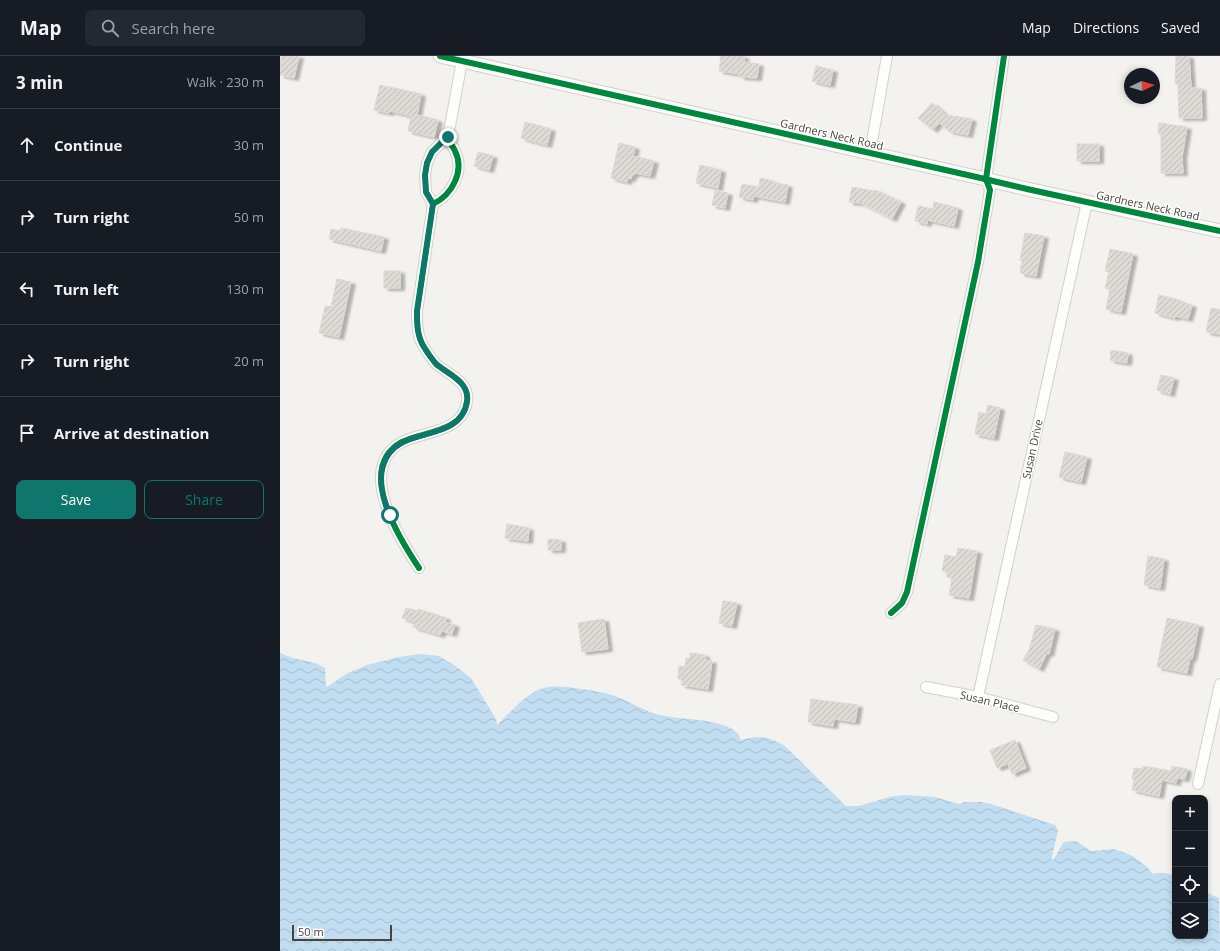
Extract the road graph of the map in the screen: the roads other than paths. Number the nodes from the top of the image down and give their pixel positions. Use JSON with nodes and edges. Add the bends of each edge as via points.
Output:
{"nodes":[{"id":1,"x":440,"y":56,"type":"edge"},
{"id":2,"x":887,"y":56,"type":"edge"},
{"id":3,"x":1004,"y":56,"type":"edge"},
{"id":4,"x":462,"y":61,"type":"junction"},
{"id":5,"x":446,"y":138,"type":"junction"},
{"id":6,"x":870,"y":153,"type":"junction"},
{"id":7,"x":986,"y":179,"type":"junction"},
{"id":8,"x":1087,"y":202,"type":"junction"},
{"id":9,"x":433,"y":204,"type":"junction"},
{"id":10,"x":1220,"y":231,"type":"edge"},
{"id":11,"x":419,"y":568,"type":"dead end"},
{"id":12,"x":891,"y":613,"type":"dead end"},
{"id":13,"x":1220,"y":684,"type":"edge"},
{"id":14,"x":926,"y":687,"type":"dead end"},
{"id":15,"x":978,"y":697,"type":"junction"},
{"id":16,"x":1054,"y":716,"type":"dead end"},
{"id":17,"x":1198,"y":784,"type":"dead end"}],
"edges":[{"from":1,"to":4,"type":"street","name":"Gardners Neck Road"},
{"from":2,"to":6,"type":"street"},
{"from":3,"to":7,"type":"street"},
{"from":4,"to":5,"type":"street"},
{"from":4,"to":6,"type":"street","name":"Gardners Neck Road"},
{"from":5,"to":9,"type":"street","via":[[432,152],[427,163],[426,192]]},
{"from":5,"to":9,"type":"street","via":[[456,151],[456,178],[448,194]]},
{"from":6,"to":7,"type":"street","name":"Gardners Neck Road"},
{"from":7,"to":8,"type":"street","name":"Gardners Neck Road"},
{"from":7,"to":12,"type":"street","via":[[990,190],[978,262],[907,592],[902,603]]},
{"from":8,"to":10,"type":"street","name":"Gardners Neck Road"},
{"from":8,"to":15,"type":"street","name":"Susan Drive"},
{"from":9,"to":11,"type":"street","via":[[417,327],[424,348],[436,363],[462,384],[467,402],[460,419],[450,426],[413,438],[394,448],[386,458],[381,471],[384,500],[403,543]]},
{"from":13,"to":17,"type":"street"},
{"from":14,"to":15,"type":"street","name":"Susan Place"},
{"from":15,"to":16,"type":"street","name":"Susan Place"}]}
